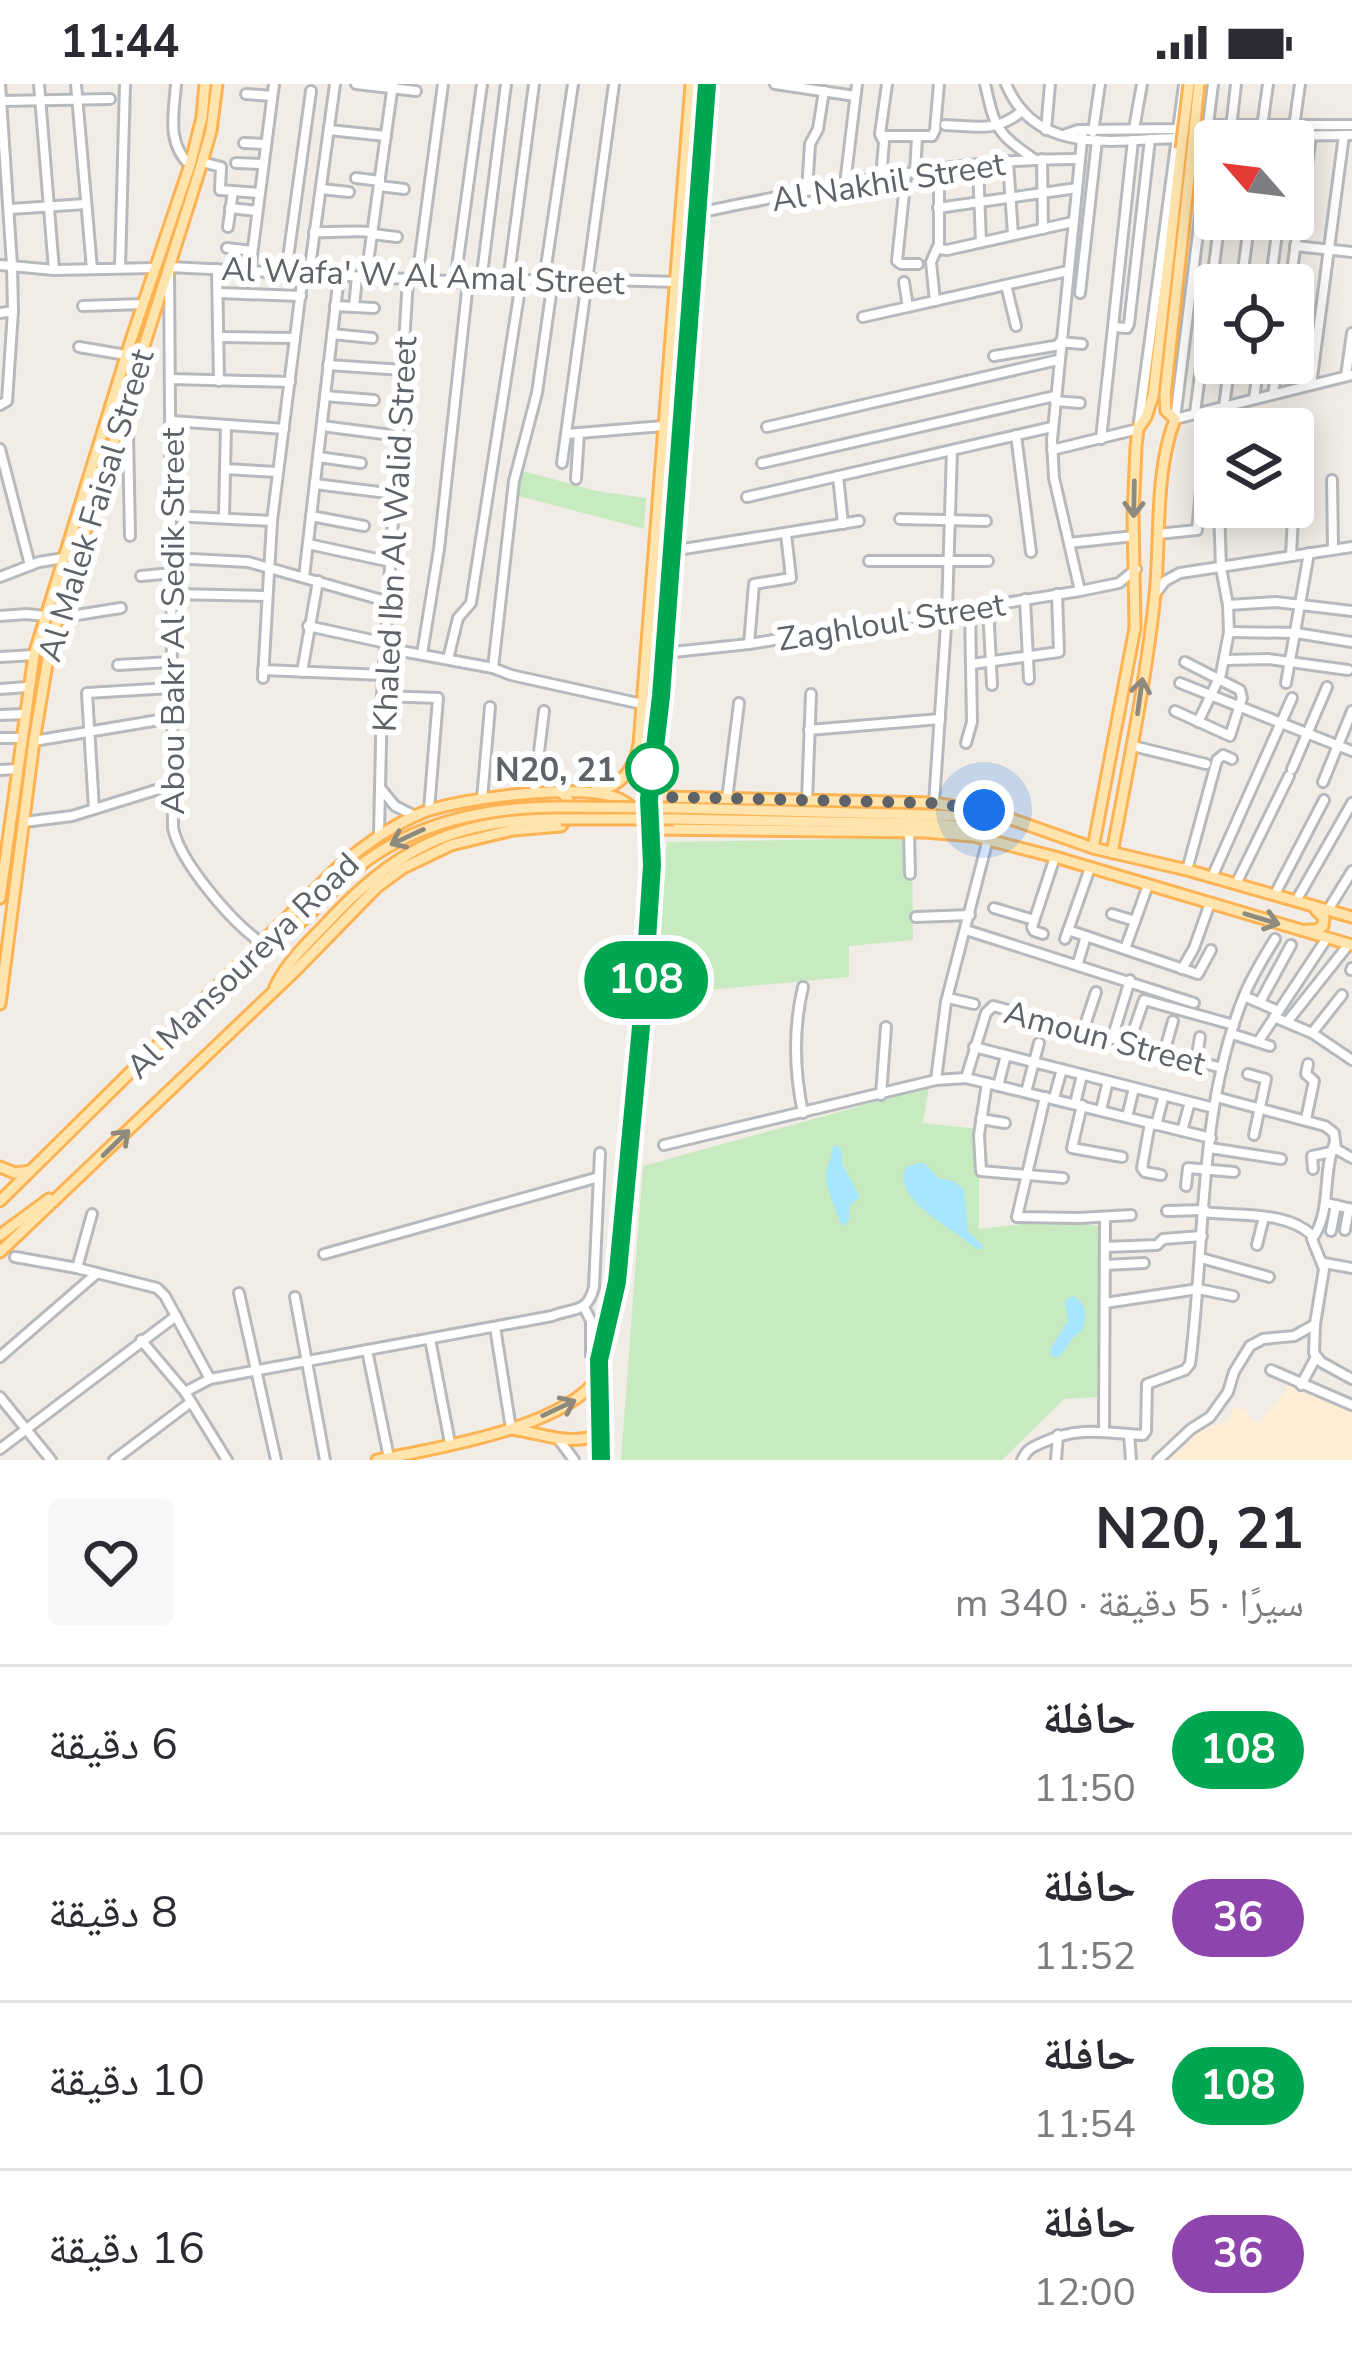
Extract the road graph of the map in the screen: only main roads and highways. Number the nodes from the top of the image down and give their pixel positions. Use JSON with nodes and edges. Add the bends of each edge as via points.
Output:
{"nodes":[{"id":1,"x":205,"y":84,"type":"edge"},
{"id":2,"x":217,"y":84,"type":"edge"},
{"id":3,"x":691,"y":84,"type":"edge"},
{"id":4,"x":707,"y":84,"type":"edge"},
{"id":5,"x":1187,"y":84,"type":"edge"},
{"id":6,"x":1199,"y":84,"type":"edge"},
{"id":7,"x":1182,"y":142,"type":"junction"},
{"id":8,"x":107,"y":414,"type":"junction"},
{"id":9,"x":120,"y":421,"type":"junction"},
{"id":10,"x":663,"y":430,"type":"junction"},
{"id":11,"x":680,"y":437,"type":"junction"},
{"id":12,"x":99,"y":442,"type":"junction"},
{"id":13,"x":111,"y":448,"type":"junction"},
{"id":14,"x":660,"y":467,"type":"junction"},
{"id":15,"x":677,"y":468,"type":"junction"},
{"id":16,"x":650,"y":784,"type":"junction"},
{"id":17,"x":562,"y":793,"type":"junction"},
{"id":18,"x":577,"y":793,"type":"junction"},
{"id":19,"x":666,"y":797,"type":"junction"},
{"id":20,"x":984,"y":810,"type":"junction"},
{"id":21,"x":1098,"y":820,"type":"junction"},
{"id":22,"x":5,"y":824,"type":"edge"},
{"id":23,"x":1118,"y":824,"type":"junction"},
{"id":24,"x":655,"y":830,"type":"junction"},
{"id":25,"x":988,"y":838,"type":"junction"},
{"id":26,"x":1093,"y":848,"type":"junction"},
{"id":27,"x":1112,"y":853,"type":"junction"},
{"id":28,"x":3,"y":856,"type":"edge"},
{"id":29,"x":0,"y":898,"type":"edge"},
{"id":30,"x":1310,"y":905,"type":"junction"},
{"id":31,"x":1352,"y":918,"type":"edge"},
{"id":32,"x":1302,"y":931,"type":"junction"},
{"id":33,"x":262,"y":943,"type":"junction"},
{"id":34,"x":1350,"y":945,"type":"edge"},
{"id":35,"x":273,"y":992,"type":"junction"},
{"id":36,"x":0,"y":1004,"type":"edge"},
{"id":37,"x":0,"y":1167,"type":"edge"},
{"id":38,"x":30,"y":1172,"type":"junction"},
{"id":39,"x":64,"y":1191,"type":"junction"},
{"id":40,"x":0,"y":1201,"type":"edge"},
{"id":41,"x":0,"y":1235,"type":"edge"},
{"id":42,"x":0,"y":1252,"type":"edge"},
{"id":43,"x":598,"y":1376,"type":"junction"},
{"id":44,"x":511,"y":1429,"type":"junction"},
{"id":45,"x":383,"y":1459,"type":"edge"}],
"edges":[{"from":1,"to":8,"type":"main road","name":"Al Malek Faisal Street","via":[[190,165]]},
{"from":2,"to":9,"type":"main road","name":"Al Malek Faisal Street","via":[[211,131]]},
{"from":3,"to":10,"type":"main road"},
{"from":4,"to":11,"type":"main road"},
{"from":5,"to":7,"type":"main road","bridge":true},
{"from":6,"to":7,"type":"main road","bridge":true},
{"from":7,"to":21,"type":"main road","one_way":true,"via":[[1153,396],[1138,429],[1134,640]]},
{"from":23,"to":7,"type":"main road","one_way":true,"via":[[1175,419],[1164,401]]},
{"from":8,"to":9,"type":"main road"},
{"from":8,"to":12,"type":"main road","name":"Al Malek Faisal Street"},
{"from":9,"to":13,"type":"main road","name":"Al Malek Faisal Street"},
{"from":10,"to":11,"type":"main road"},
{"from":10,"to":14,"type":"main road"},
{"from":11,"to":15,"type":"main road"},
{"from":12,"to":13,"type":"main road"},
{"from":12,"to":22,"type":"main road","name":"Al Malek Faisal Street","via":[[34,655]]},
{"from":13,"to":36,"type":"main road","name":"Al Malek Faisal Street","via":[[44,668]]},
{"from":14,"to":15,"type":"main road"},
{"from":14,"to":18,"type":"main road","via":[[639,744],[630,772],[608,789]]},
{"from":15,"to":16,"type":"main road"},
{"from":16,"to":19,"type":"main road"},
{"from":16,"to":24,"type":"main road"},
{"from":17,"to":18,"type":"main road","name":"Al Mansoureya Road"},
{"from":17,"to":33,"type":"main road","name":"Al Mansoureya Road","via":[[482,799],[415,816],[338,867]]},
{"from":17,"to":35,"type":"main road","via":[[570,807],[561,826],[468,840],[403,868]]},
{"from":18,"to":24,"type":"main road","name":"Al Mansoureya Road","via":[[618,799]]},
{"from":19,"to":20,"type":"main road"},
{"from":19,"to":24,"type":"main road"},
{"from":20,"to":26,"type":"main road"},
{"from":20,"to":33,"type":"main road","one_way":true,"bridge":true,"via":[[484,812],[388,846],[286,934]]},
{"from":21,"to":23,"type":"main road"},
{"from":21,"to":26,"type":"main road"},
{"from":22,"to":28,"type":"main road","name":"Al Malek Faisal Street"},
{"from":23,"to":27,"type":"main road"},
{"from":24,"to":25,"type":"main road"},
{"from":24,"to":43,"type":"main road","via":[[617,1282]]},
{"from":25,"to":32,"type":"main road","one_way":true},
{"from":25,"to":35,"type":"main road","bridge":true,"via":[[935,824],[493,823],[430,842],[369,879],[292,960]]},
{"from":26,"to":27,"type":"main road"},
{"from":27,"to":30,"type":"main road"},
{"from":28,"to":29,"type":"main road","name":"Al Malek Faisal Street"},
{"from":30,"to":31,"type":"main road"},
{"from":30,"to":32,"type":"main road","via":[[1324,922]]},
{"from":31,"to":34,"type":"main road","via":[[1340,928]]},
{"from":32,"to":34,"type":"main road"},
{"from":33,"to":38,"type":"main road","name":"Al Mansoureya Road"},
{"from":39,"to":35,"type":"main road","one_way":true},
{"from":37,"to":38,"type":"main road"},
{"from":38,"to":40,"type":"main road","name":"Al Mansoureya Road"},
{"from":39,"to":41,"type":"main road"},
{"from":39,"to":42,"type":"main road"},
{"from":44,"to":43,"type":"main road","one_way":true,"via":[[574,1402]]},
{"from":43,"to":44,"type":"main road","via":[[602,1433],[577,1441]]},
{"from":44,"to":45,"type":"main road"}]}
